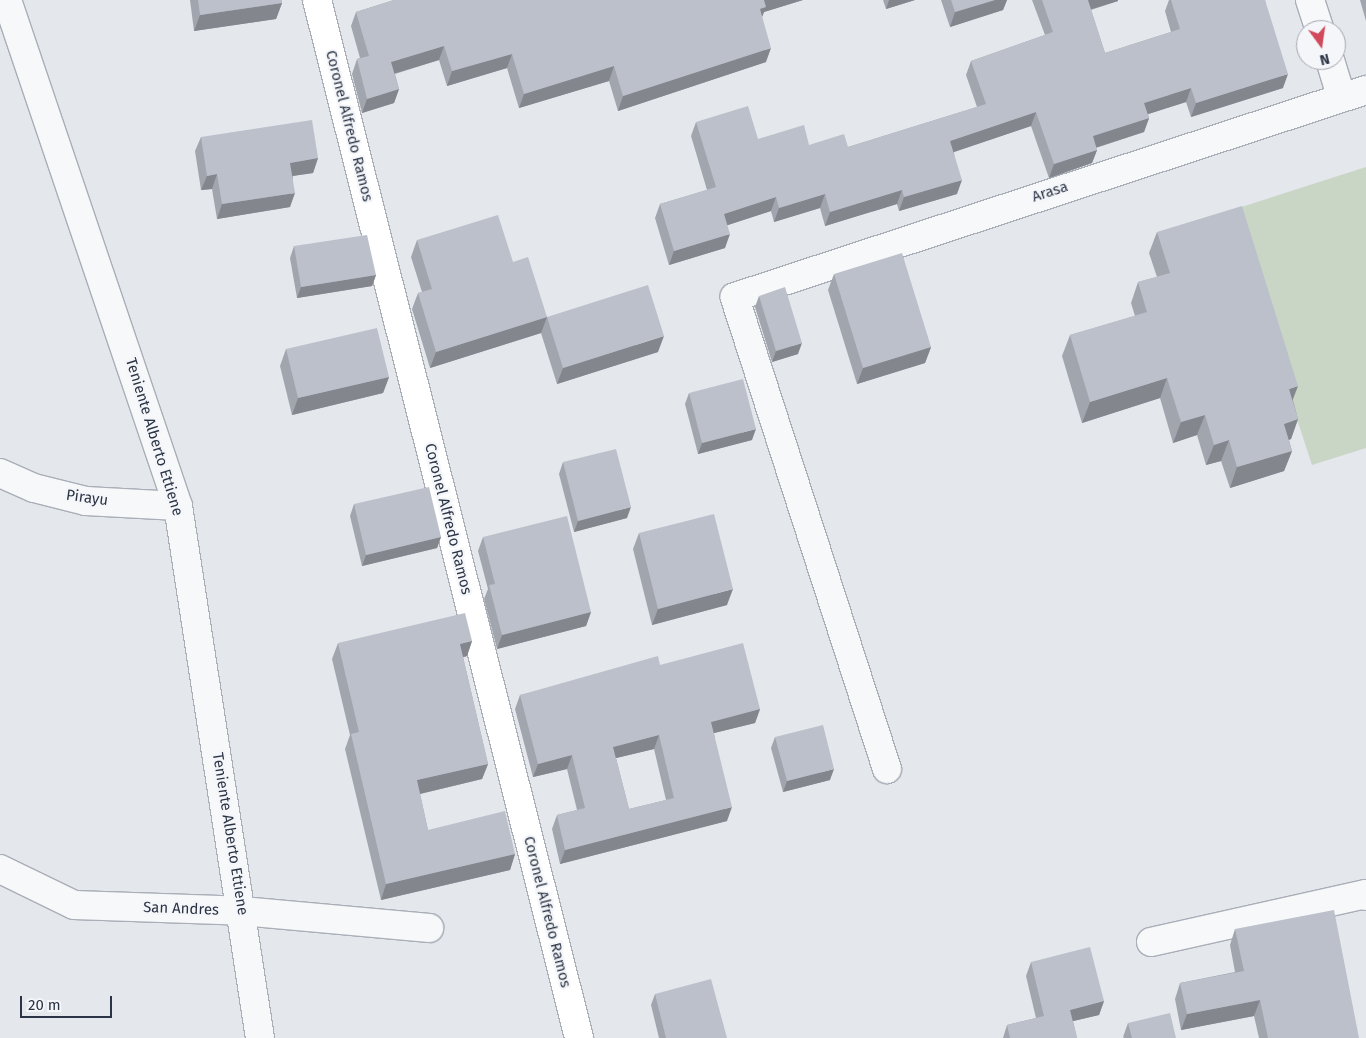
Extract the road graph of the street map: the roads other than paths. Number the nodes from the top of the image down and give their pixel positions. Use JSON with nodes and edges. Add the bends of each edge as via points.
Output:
{"nodes":[{"id":1,"x":7,"y":0,"type":"edge"},
{"id":2,"x":317,"y":0,"type":"edge"},
{"id":3,"x":1310,"y":0,"type":"edge"},
{"id":4,"x":1317,"y":20,"type":"edge"},
{"id":5,"x":1338,"y":70,"type":"edge"},
{"id":6,"x":1354,"y":92,"type":"edge"},
{"id":7,"x":0,"y":473,"type":"edge"},
{"id":8,"x":178,"y":506,"type":"junction"},
{"id":9,"x":887,"y":769,"type":"dead end"},
{"id":10,"x":0,"y":869,"type":"edge"},
{"id":11,"x":1366,"y":895,"type":"edge"},
{"id":12,"x":242,"y":911,"type":"junction"},
{"id":13,"x":429,"y":928,"type":"dead end"},
{"id":14,"x":1151,"y":942,"type":"dead end"},
{"id":15,"x":260,"y":1038,"type":"edge"},
{"id":16,"x":579,"y":1038,"type":"edge"}],
"edges":[{"from":1,"to":8,"type":"street","name":"Teniente Alberto Ettiene"},
{"from":2,"to":16,"type":"main road","name":"Coronel Alfredo Ramos"},
{"from":3,"to":4,"type":"street"},
{"from":5,"to":6,"type":"street"},
{"from":6,"to":9,"type":"street","name":"Arasa","via":[[735,297]]},
{"from":7,"to":8,"type":"street","name":"Pirayu","via":[[34,488],[86,501]]},
{"from":8,"to":12,"type":"street","name":"Teniente Alberto Ettiene"},
{"from":10,"to":12,"type":"street","name":"San Andres","via":[[74,905]]},
{"from":11,"to":14,"type":"street"},
{"from":12,"to":13,"type":"street","name":"San Andres"},
{"from":12,"to":15,"type":"street","name":"Teniente Alberto Ettiene"}]}
